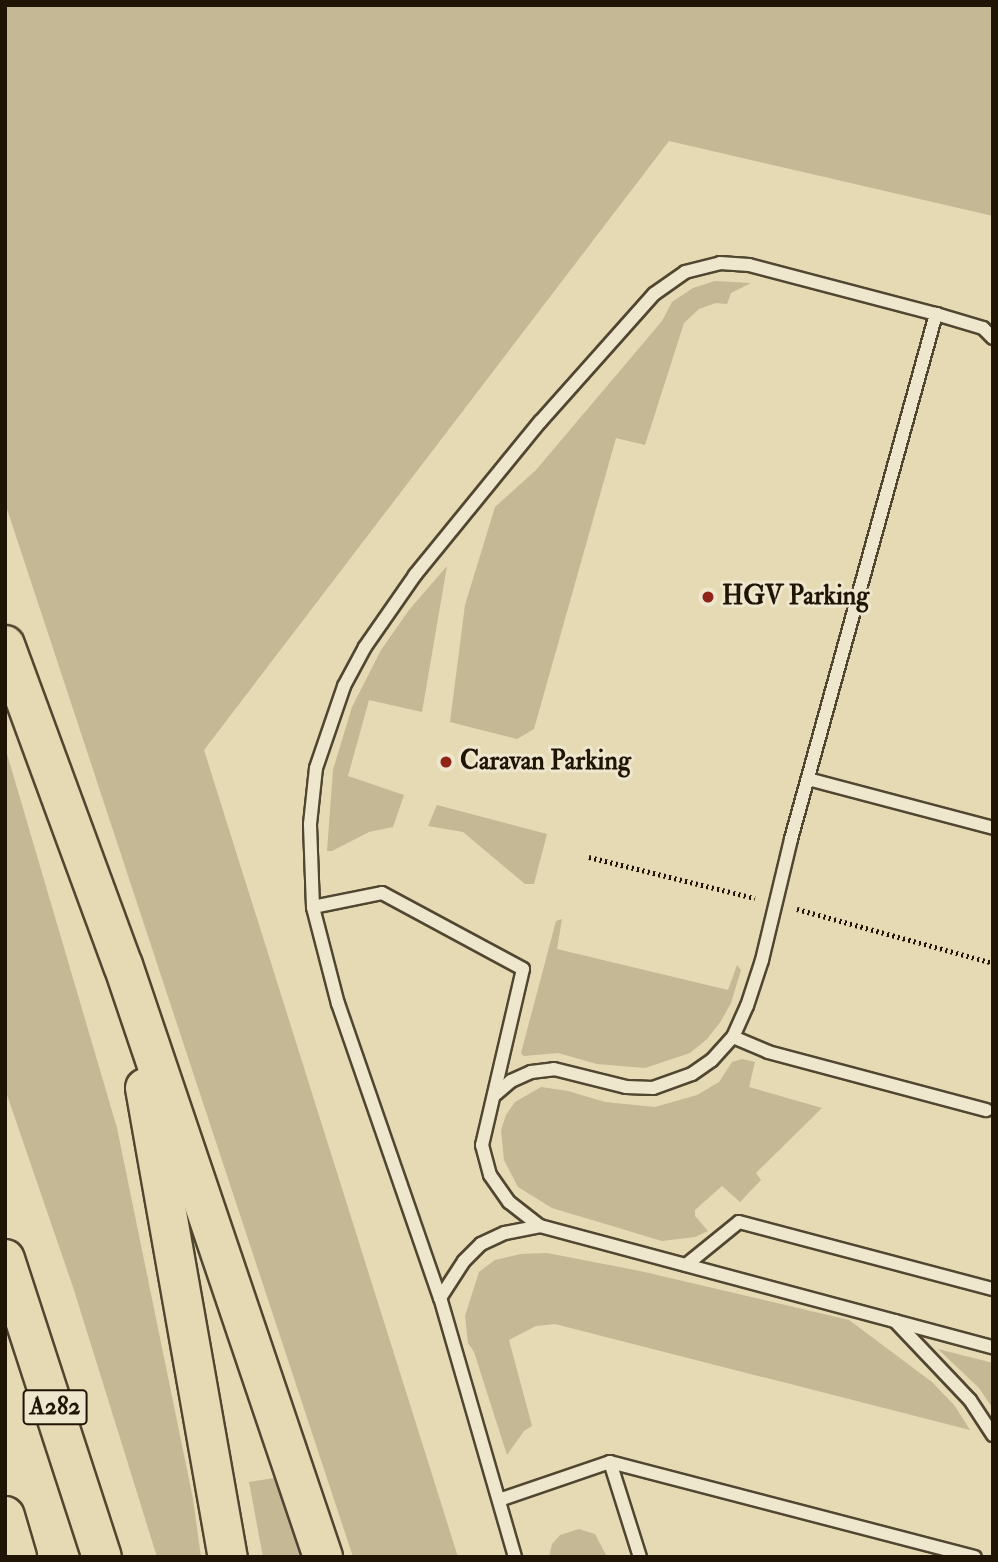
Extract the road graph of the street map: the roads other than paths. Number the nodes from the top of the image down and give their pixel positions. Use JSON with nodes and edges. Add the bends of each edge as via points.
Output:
{"nodes":[{"id":1,"x":936,"y":314,"type":"junction"},
{"id":2,"x":993,"y":338,"type":"edge"},
{"id":3,"x":5,"y":645,"type":"edge"},
{"id":4,"x":808,"y":779,"type":"junction"},
{"id":5,"x":993,"y":828,"type":"edge"},
{"id":6,"x":313,"y":907,"type":"junction"},
{"id":7,"x":122,"y":965,"type":"junction"},
{"id":8,"x":733,"y":1037,"type":"junction"},
{"id":9,"x":496,"y":1094,"type":"junction"},
{"id":10,"x":986,"y":1110,"type":"dead end"},
{"id":11,"x":540,"y":1226,"type":"junction"},
{"id":12,"x":5,"y":1259,"type":"edge"},
{"id":13,"x":686,"y":1265,"type":"junction"},
{"id":14,"x":993,"y":1289,"type":"edge"},
{"id":15,"x":440,"y":1298,"type":"junction"},
{"id":16,"x":895,"y":1321,"type":"junction"},
{"id":17,"x":993,"y":1348,"type":"edge"},
{"id":18,"x":993,"y":1435,"type":"edge"},
{"id":19,"x":610,"y":1462,"type":"junction"},
{"id":20,"x":499,"y":1500,"type":"junction"},
{"id":21,"x":5,"y":1516,"type":"edge"},
{"id":22,"x":17,"y":1557,"type":"edge"},
{"id":23,"x":102,"y":1557,"type":"edge"},
{"id":24,"x":228,"y":1557,"type":"edge"},
{"id":25,"x":323,"y":1557,"type":"edge"},
{"id":26,"x":515,"y":1557,"type":"edge"},
{"id":27,"x":640,"y":1557,"type":"edge"},
{"id":28,"x":975,"y":1557,"type":"edge"}],
"edges":[{"from":1,"to":2,"type":"lane","via":[[983,328]]},
{"from":1,"to":4,"type":"lane"},
{"from":1,"to":6,"type":"lane","via":[[749,265],[720,263],[685,272],[654,295],[540,422],[415,575],[365,647],[344,686],[316,768],[310,824]]},
{"from":3,"to":7,"type":"highway"},
{"from":4,"to":5,"type":"lane"},
{"from":4,"to":8,"type":"lane","via":[[762,960]]},
{"from":6,"to":9,"type":"lane","via":[[383,893],[523,969]]},
{"from":6,"to":15,"type":"lane","via":[[338,1004]]},
{"from":7,"to":24,"type":"highway"},
{"from":7,"to":25,"type":"highway"},
{"from":8,"to":9,"type":"lane","via":[[692,1074],[653,1088],[626,1087],[554,1069],[531,1072]]},
{"from":8,"to":10,"type":"lane","via":[[768,1052]]},
{"from":9,"to":11,"type":"lane","via":[[482,1145],[490,1175],[509,1202]]},
{"from":11,"to":13,"type":"lane"},
{"from":11,"to":15,"type":"lane","via":[[505,1233],[481,1244]]},
{"from":12,"to":23,"type":"highway","number":"A282"},
{"from":13,"to":14,"type":"lane","via":[[739,1222]]},
{"from":13,"to":16,"type":"lane"},
{"from":15,"to":20,"type":"lane"},
{"from":16,"to":17,"type":"lane"},
{"from":16,"to":18,"type":"lane","via":[[970,1400]]},
{"from":19,"to":20,"type":"lane"},
{"from":19,"to":27,"type":"lane"},
{"from":19,"to":28,"type":"lane"},
{"from":20,"to":26,"type":"lane"},
{"from":21,"to":22,"type":"highway"}]}
